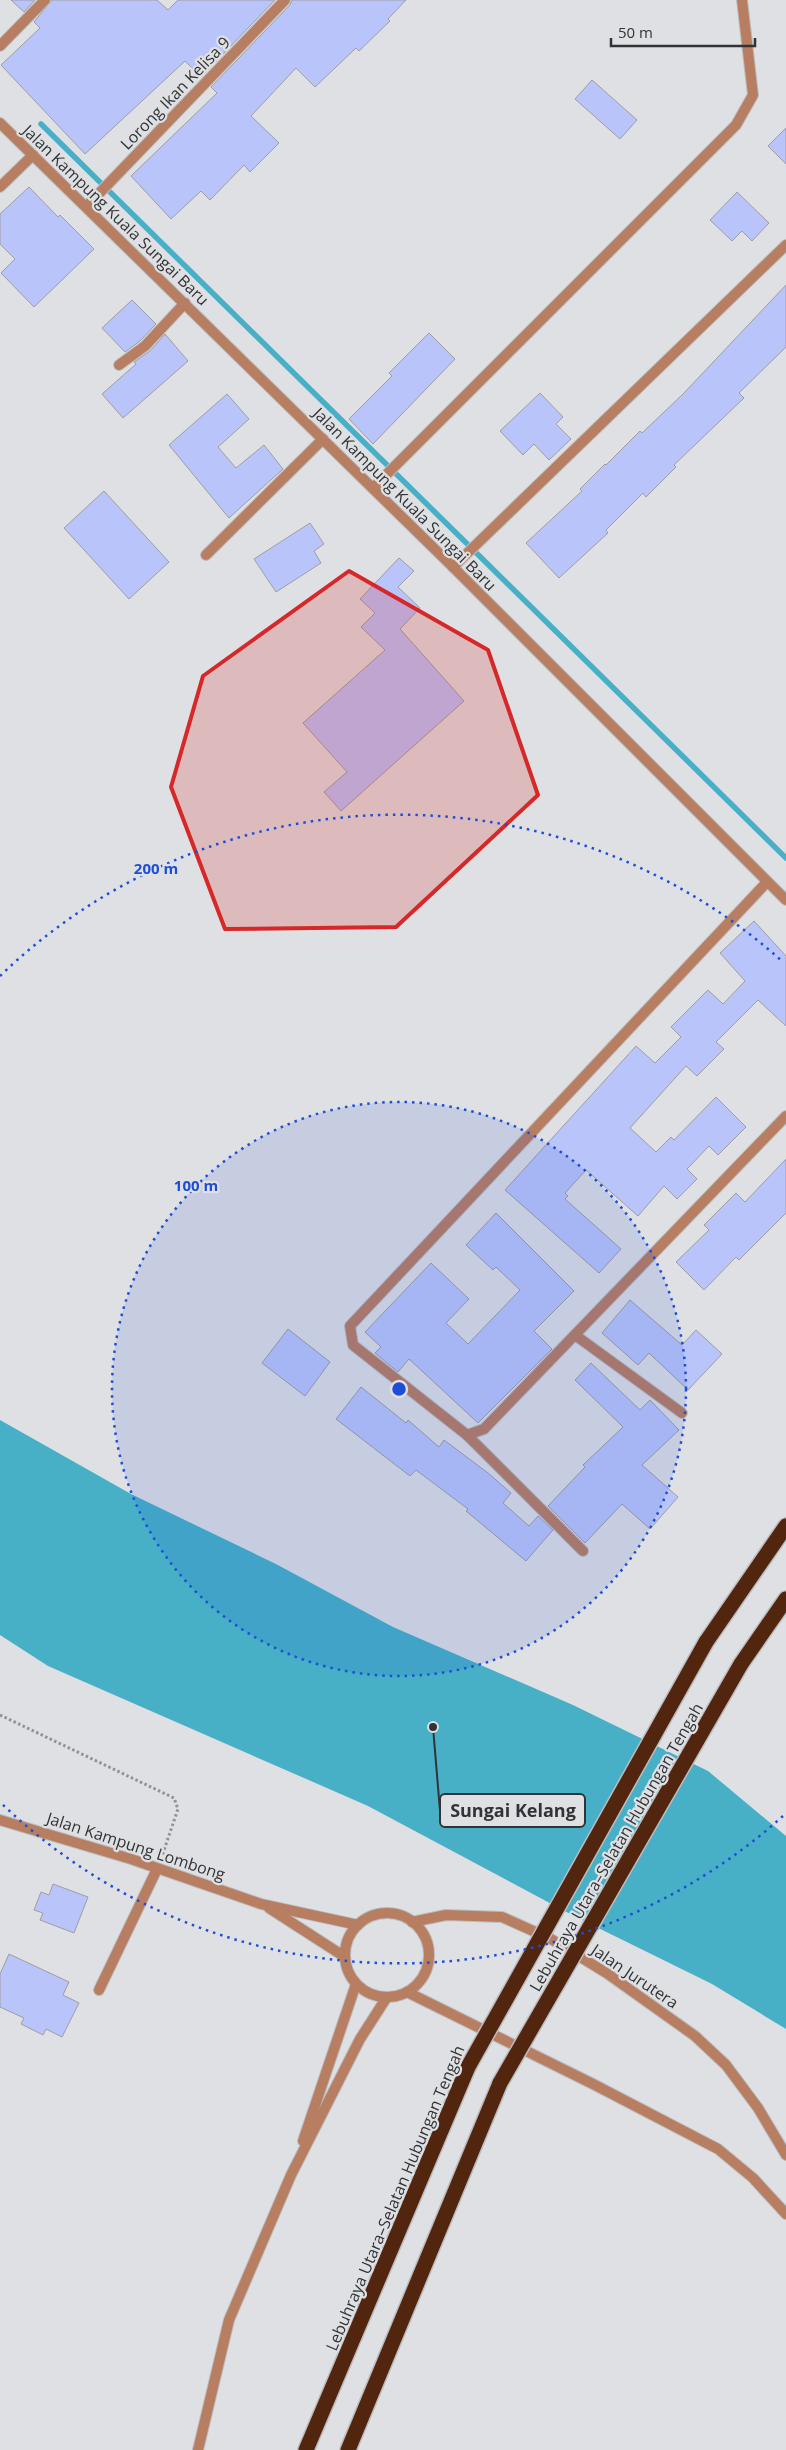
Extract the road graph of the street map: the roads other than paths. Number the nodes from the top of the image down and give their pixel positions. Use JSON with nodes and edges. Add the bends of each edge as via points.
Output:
{"nodes":[{"id":1,"x":45,"y":0,"type":"edge"},
{"id":2,"x":285,"y":0,"type":"edge"},
{"id":3,"x":742,"y":0,"type":"edge"},
{"id":4,"x":0,"y":46,"type":"edge"},
{"id":5,"x":0,"y":123,"type":"edge"},
{"id":6,"x":33,"y":155,"type":"junction"},
{"id":7,"x":0,"y":187,"type":"edge"},
{"id":8,"x":86,"y":207,"type":"junction"},
{"id":9,"x":786,"y":245,"type":"edge"},
{"id":10,"x":185,"y":303,"type":"junction"},
{"id":11,"x":119,"y":366,"type":"dead end"},
{"id":12,"x":323,"y":439,"type":"junction"},
{"id":13,"x":376,"y":484,"type":"junction"},
{"id":14,"x":206,"y":555,"type":"dead end"},
{"id":15,"x":453,"y":566,"type":"junction"},
{"id":16,"x":767,"y":882,"type":"junction"},
{"id":17,"x":786,"y":900,"type":"edge"},
{"id":18,"x":786,"y":1116,"type":"edge"},
{"id":19,"x":575,"y":1334,"type":"junction"},
{"id":20,"x":682,"y":1413,"type":"dead end"},
{"id":21,"x":467,"y":1434,"type":"junction"},
{"id":22,"x":786,"y":1526,"type":"edge"},
{"id":23,"x":583,"y":1551,"type":"dead end"},
{"id":24,"x":786,"y":1599,"type":"edge"},
{"id":25,"x":0,"y":1820,"type":"edge"},
{"id":26,"x":157,"y":1869,"type":"junction"},
{"id":27,"x":261,"y":1904,"type":"junction"},
{"id":28,"x":412,"y":1922,"type":"junction"},
{"id":29,"x":358,"y":1925,"type":"junction"},
{"id":30,"x":345,"y":1957,"type":"junction"},
{"id":31,"x":356,"y":1984,"type":"junction"},
{"id":32,"x":100,"y":1990,"type":"dead end"},
{"id":33,"x":407,"y":1992,"type":"junction"},
{"id":34,"x":387,"y":1997,"type":"junction"},
{"id":35,"x":786,"y":2155,"type":"edge"},
{"id":36,"x":291,"y":2176,"type":"junction"},
{"id":37,"x":786,"y":2214,"type":"edge"},
{"id":38,"x":198,"y":2450,"type":"edge"},
{"id":39,"x":306,"y":2450,"type":"edge"},
{"id":40,"x":348,"y":2450,"type":"edge"}],
"edges":[{"from":1,"to":4,"type":"street"},
{"from":2,"to":8,"type":"street","name":"Lorong Ikan Kelisa 9"},
{"from":3,"to":13,"type":"street","via":[[753,95],[736,125]]},
{"from":5,"to":6,"type":"street","name":"Jalan Kampung Kuala Sungai Baru"},
{"from":6,"to":7,"type":"street"},
{"from":6,"to":8,"type":"street","name":"Jalan Kampung Kuala Sungai Baru"},
{"from":8,"to":10,"type":"street","name":"Jalan Kampung Kuala Sungai Baru"},
{"from":9,"to":15,"type":"street"},
{"from":10,"to":11,"type":"street","via":[[145,346]]},
{"from":10,"to":12,"type":"street","name":"Jalan Kampung Kuala Sungai Baru"},
{"from":12,"to":13,"type":"street","name":"Jalan Kampung Kuala Sungai Baru"},
{"from":12,"to":14,"type":"street"},
{"from":13,"to":15,"type":"street","name":"Jalan Kampung Kuala Sungai Baru"},
{"from":15,"to":16,"type":"street","name":"Jalan Kampung Kuala Sungai Baru"},
{"from":16,"to":17,"type":"street","name":"Jalan Kampung Kuala Sungai Baru"},
{"from":16,"to":21,"type":"street","via":[[350,1326],[353,1345]]},
{"from":18,"to":19,"type":"street"},
{"from":19,"to":20,"type":"street"},
{"from":19,"to":21,"type":"street","via":[[484,1429]]},
{"from":21,"to":23,"type":"street"},
{"from":22,"to":39,"type":"highway","name":"Lebuhraya Utara–Selatan Hubungan Tengah","bridge":true,"via":[[706,1642],[468,2067]]},
{"from":24,"to":40,"type":"highway","name":"Lebuhraya Utara–Selatan Hubungan Tengah","bridge":true,"via":[[741,1664],[500,2083]]},
{"from":25,"to":26,"type":"street","name":"Jalan Kampung Lombong"},
{"from":26,"to":27,"type":"street","name":"Jalan Kampung Lombong"},
{"from":26,"to":32,"type":"street"},
{"from":27,"to":29,"type":"street"},
{"from":27,"to":30,"type":"street"},
{"from":28,"to":29,"type":"street","via":[[390,1913],[373,1916]]},
{"from":28,"to":33,"type":"street","via":[[428,1945],[429,1959],[422,1978]]},
{"from":28,"to":35,"type":"street","name":"Jalan Jurutera","via":[[446,1915],[502,1918],[551,1939],[608,1974],[696,2036],[726,2065],[758,2108]]},
{"from":29,"to":30,"type":"street","via":[[346,1945]]},
{"from":30,"to":31,"type":"street","via":[[346,1967]]},
{"from":31,"to":34,"type":"street","via":[[376,1996]]},
{"from":31,"to":36,"type":"street"},
{"from":33,"to":34,"type":"street"},
{"from":33,"to":37,"type":"street","via":[[718,2149],[753,2178]]},
{"from":34,"to":36,"type":"street","via":[[360,2039]]},
{"from":36,"to":38,"type":"street","via":[[229,2320]]}]}
